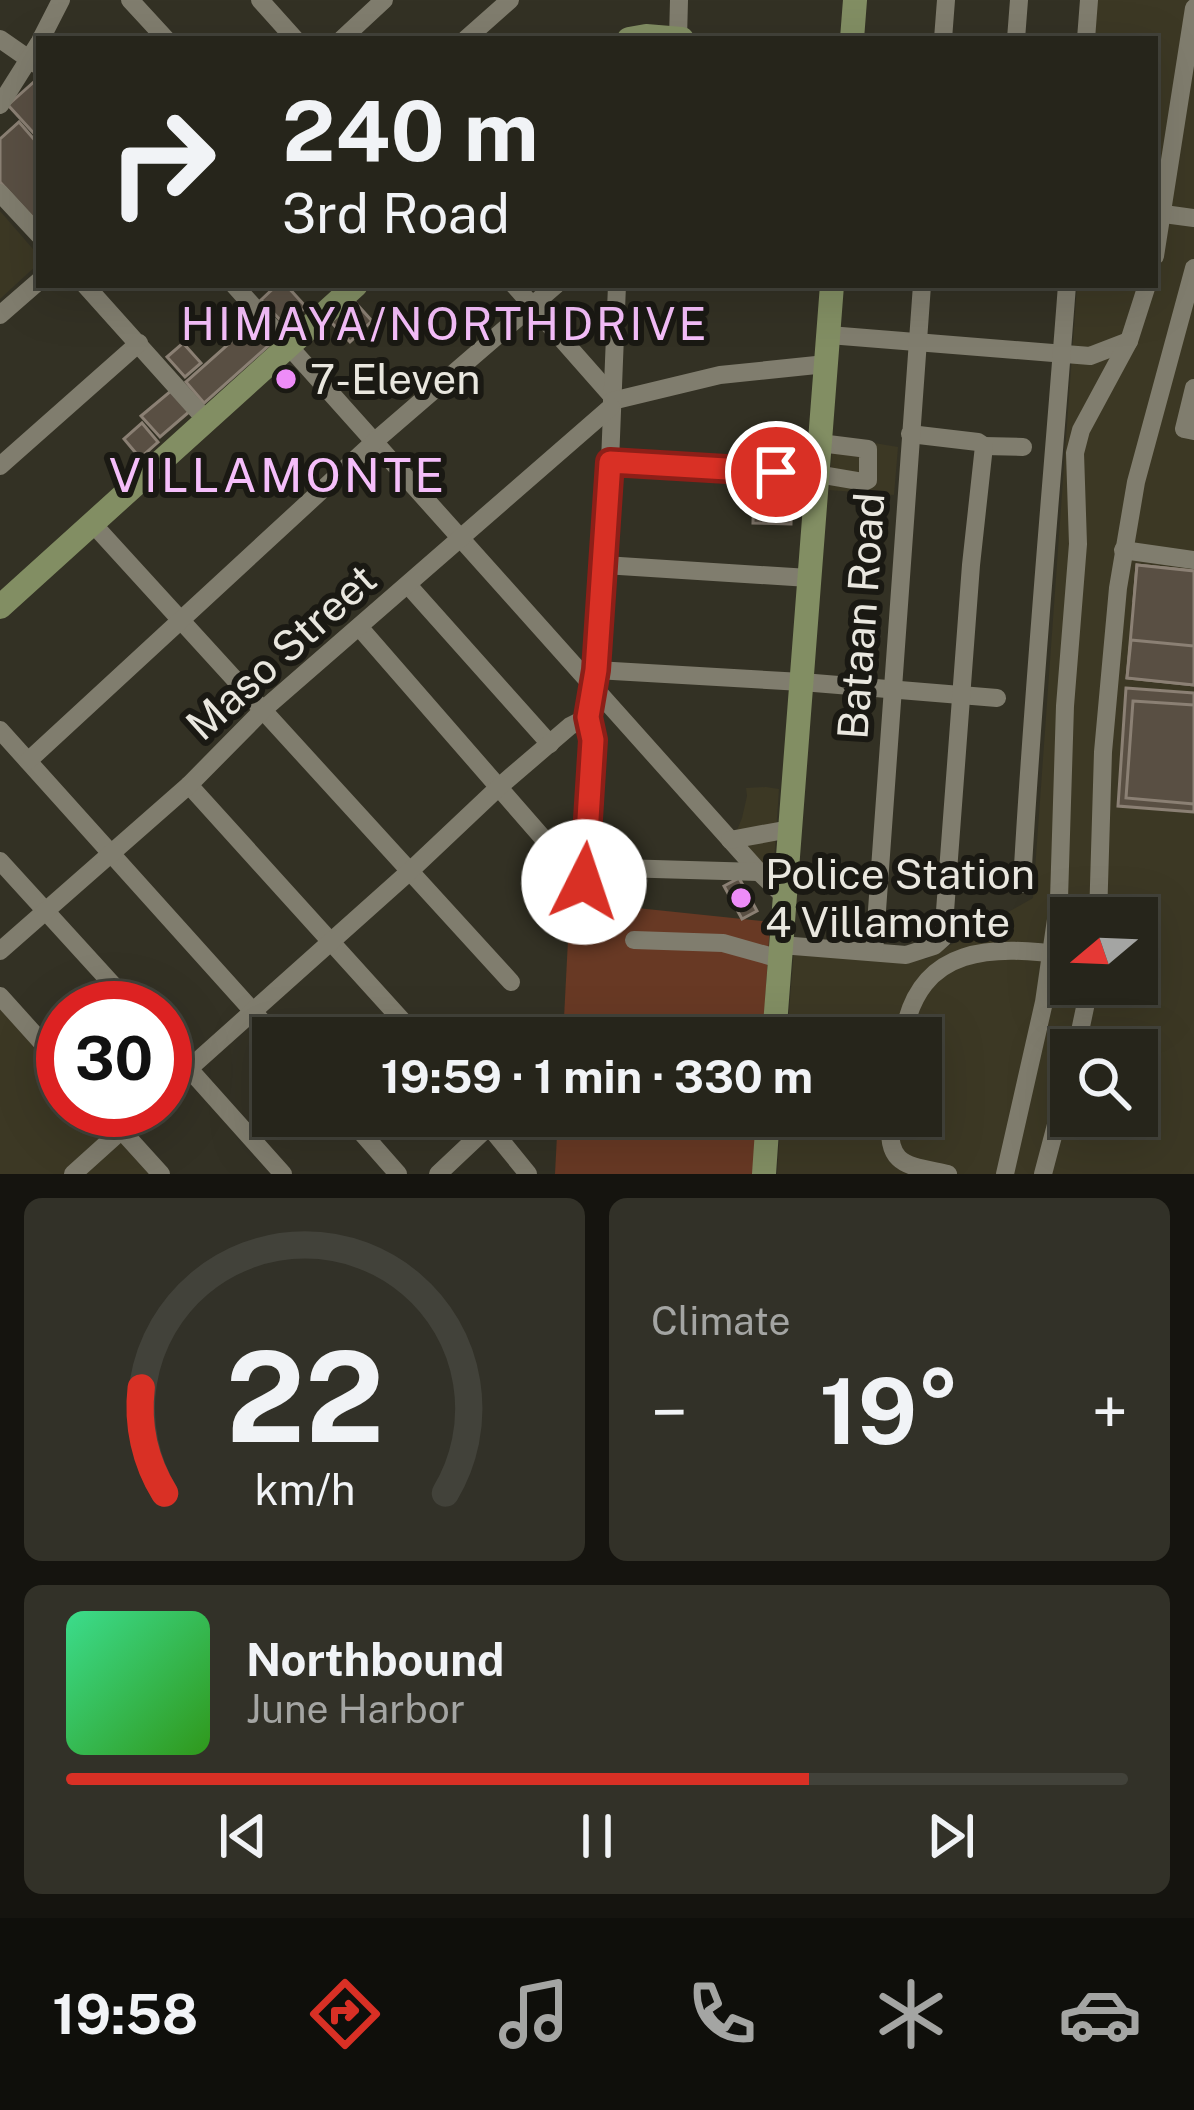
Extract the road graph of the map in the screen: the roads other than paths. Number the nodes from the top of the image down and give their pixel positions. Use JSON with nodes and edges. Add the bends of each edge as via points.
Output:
{"nodes":[{"id":1,"x":61,"y":0,"type":"edge"},
{"id":2,"x":130,"y":0,"type":"edge"},
{"id":3,"x":385,"y":0,"type":"edge"},
{"id":4,"x":510,"y":0,"type":"edge"},
{"id":5,"x":680,"y":0,"type":"edge"},
{"id":6,"x":855,"y":0,"type":"edge"},
{"id":7,"x":946,"y":0,"type":"edge"},
{"id":8,"x":1019,"y":0,"type":"edge"},
{"id":9,"x":1089,"y":0,"type":"edge"},
{"id":10,"x":263,"y":1,"type":"edge"},
{"id":11,"x":1194,"y":8,"type":"edge"},
{"id":12,"x":44,"y":36,"type":"edge"},
{"id":13,"x":163,"y":36,"type":"edge"},
{"id":14,"x":292,"y":36,"type":"edge"},
{"id":15,"x":345,"y":36,"type":"edge"},
{"id":16,"x":469,"y":36,"type":"edge"},
{"id":17,"x":680,"y":36,"type":"edge"},
{"id":18,"x":852,"y":36,"type":"edge"},
{"id":19,"x":943,"y":36,"type":"edge"},
{"id":20,"x":1016,"y":36,"type":"edge"},
{"id":21,"x":1086,"y":36,"type":"edge"},
{"id":22,"x":0,"y":39,"type":"edge"},
{"id":23,"x":36,"y":52,"type":"edge"},
{"id":24,"x":36,"y":53,"type":"edge"},
{"id":25,"x":0,"y":105,"type":"edge"},
{"id":26,"x":0,"y":193,"type":"edge"},
{"id":27,"x":1164,"y":214,"type":"junction"},
{"id":28,"x":1194,"y":218,"type":"edge"},
{"id":29,"x":36,"y":232,"type":"edge"},
{"id":30,"x":1158,"y":242,"type":"edge"},
{"id":31,"x":1194,"y":268,"type":"edge"},
{"id":32,"x":36,"y":284,"type":"edge"},
{"id":33,"x":88,"y":288,"type":"edge"},
{"id":34,"x":237,"y":288,"type":"edge"},
{"id":35,"x":353,"y":288,"type":"edge"},
{"id":36,"x":517,"y":288,"type":"edge"},
{"id":37,"x":552,"y":288,"type":"edge"},
{"id":38,"x":617,"y":288,"type":"edge"},
{"id":39,"x":832,"y":288,"type":"edge"},
{"id":40,"x":922,"y":288,"type":"edge"},
{"id":41,"x":1067,"y":288,"type":"edge"},
{"id":42,"x":1146,"y":288,"type":"edge"},
{"id":43,"x":531,"y":304,"type":"junction"},
{"id":44,"x":0,"y":316,"type":"edge"},
{"id":45,"x":829,"y":335,"type":"junction"},
{"id":46,"x":1129,"y":340,"type":"junction"},
{"id":47,"x":917,"y":341,"type":"junction"},
{"id":48,"x":139,"y":343,"type":"junction"},
{"id":49,"x":288,"y":347,"type":"junction"},
{"id":50,"x":1062,"y":353,"type":"junction"},
{"id":51,"x":1090,"y":356,"type":"junction"},
{"id":52,"x":826,"y":364,"type":"junction"},
{"id":53,"x":1194,"y":388,"type":"edge"},
{"id":54,"x":612,"y":401,"type":"junction"},
{"id":55,"x":1094,"y":405,"type":"junction"},
{"id":56,"x":206,"y":420,"type":"junction"},
{"id":57,"x":1194,"y":431,"type":"edge"},
{"id":58,"x":910,"y":434,"type":"junction"},
{"id":59,"x":375,"y":441,"type":"junction"},
{"id":60,"x":820,"y":443,"type":"junction"},
{"id":61,"x":984,"y":446,"type":"junction"},
{"id":62,"x":1023,"y":447,"type":"dead end"},
{"id":63,"x":610,"y":462,"type":"junction"},
{"id":64,"x":0,"y":466,"type":"edge"},
{"id":65,"x":817,"y":474,"type":"junction"},
{"id":66,"x":93,"y":524,"type":"junction"},
{"id":67,"x":462,"y":538,"type":"junction"},
{"id":68,"x":1124,"y":550,"type":"junction"},
{"id":69,"x":1194,"y":560,"type":"edge"},
{"id":70,"x":604,"y":565,"type":"junction"},
{"id":71,"x":809,"y":578,"type":"junction"},
{"id":72,"x":408,"y":585,"type":"junction"},
{"id":73,"x":0,"y":607,"type":"edge"},
{"id":74,"x":181,"y":620,"type":"junction"},
{"id":75,"x":359,"y":628,"type":"junction"},
{"id":76,"x":595,"y":680,"type":"junction"},
{"id":77,"x":802,"y":682,"type":"junction"},
{"id":78,"x":891,"y":689,"type":"junction"},
{"id":79,"x":962,"y":695,"type":"junction"},
{"id":80,"x":997,"y":698,"type":"dead end"},
{"id":81,"x":265,"y":709,"type":"junction"},
{"id":82,"x":588,"y":717,"type":"junction"},
{"id":83,"x":0,"y":730,"type":"edge"},
{"id":84,"x":550,"y":744,"type":"junction"},
{"id":85,"x":28,"y":761,"type":"junction"},
{"id":86,"x":188,"y":784,"type":"junction"},
{"id":87,"x":500,"y":786,"type":"junction"},
{"id":88,"x":790,"y":829,"type":"junction"},
{"id":89,"x":730,"y":840,"type":"junction"},
{"id":90,"x":111,"y":853,"type":"junction"},
{"id":91,"x":0,"y":862,"type":"edge"},
{"id":92,"x":585,"y":867,"type":"junction"},
{"id":93,"x":410,"y":871,"type":"junction"},
{"id":94,"x":759,"y":872,"type":"junction"},
{"id":95,"x":1022,"y":884,"type":"dead end"},
{"id":96,"x":785,"y":897,"type":"junction"},
{"id":97,"x":1061,"y":897,"type":"edge"},
{"id":98,"x":1099,"y":897,"type":"edge"},
{"id":99,"x":46,"y":910,"type":"junction"},
{"id":100,"x":581,"y":916,"type":"dead end"},
{"id":101,"x":634,"y":940,"type":"dead end"},
{"id":102,"x":332,"y":941,"type":"junction"},
{"id":103,"x":0,"y":951,"type":"edge"},
{"id":104,"x":781,"y":952,"type":"junction"},
{"id":105,"x":874,"y":952,"type":"junction"},
{"id":106,"x":1050,"y":954,"type":"edge"},
{"id":107,"x":110,"y":981,"type":"edge"},
{"id":108,"x":511,"y":982,"type":"dead end"},
{"id":109,"x":1050,"y":992,"type":"edge"},
{"id":110,"x":0,"y":996,"type":"edge"},
{"id":111,"x":254,"y":1011,"type":"junction"},
{"id":112,"x":259,"y":1017,"type":"edge"},
{"id":113,"x":399,"y":1017,"type":"edge"},
{"id":114,"x":776,"y":1017,"type":"edge"},
{"id":115,"x":908,"y":1017,"type":"edge"},
{"id":116,"x":36,"y":1036,"type":"edge"},
{"id":117,"x":192,"y":1065,"type":"edge"},
{"id":118,"x":192,"y":1071,"type":"edge"},
{"id":119,"x":114,"y":1137,"type":"edge"},
{"id":120,"x":128,"y":1137,"type":"edge"},
{"id":121,"x":365,"y":1137,"type":"edge"},
{"id":122,"x":473,"y":1137,"type":"edge"},
{"id":123,"x":500,"y":1137,"type":"edge"},
{"id":124,"x":767,"y":1137,"type":"edge"},
{"id":125,"x":890,"y":1137,"type":"edge"},
{"id":126,"x":1053,"y":1137,"type":"edge"},
{"id":127,"x":73,"y":1174,"type":"edge"},
{"id":128,"x":161,"y":1174,"type":"edge"},
{"id":129,"x":283,"y":1174,"type":"edge"},
{"id":130,"x":398,"y":1174,"type":"edge"},
{"id":131,"x":439,"y":1174,"type":"edge"},
{"id":132,"x":528,"y":1174,"type":"edge"},
{"id":133,"x":764,"y":1174,"type":"edge"},
{"id":134,"x":948,"y":1174,"type":"edge"},
{"id":135,"x":1005,"y":1174,"type":"edge"},
{"id":136,"x":1043,"y":1174,"type":"edge"}],
"edges":[{"from":1,"to":12,"type":"street"},
{"from":2,"to":13,"type":"street"},
{"from":3,"to":15,"type":"street"},
{"from":4,"to":16,"type":"street"},
{"from":5,"to":17,"type":"street"},
{"from":6,"to":18,"type":"main road"},
{"from":7,"to":19,"type":"street"},
{"from":8,"to":20,"type":"street"},
{"from":9,"to":21,"type":"street"},
{"from":10,"to":14,"type":"street"},
{"from":11,"to":27,"type":"street"},
{"from":22,"to":23,"type":"street"},
{"from":24,"to":25,"type":"street"},
{"from":26,"to":29,"type":"street"},
{"from":27,"to":28,"type":"street"},
{"from":27,"to":30,"type":"street"},
{"from":31,"to":68,"type":"street"},
{"from":32,"to":44,"type":"street"},
{"from":33,"to":48,"type":"street"},
{"from":34,"to":49,"type":"street"},
{"from":35,"to":49,"type":"main road"},
{"from":36,"to":43,"type":"street"},
{"from":37,"to":43,"type":"street"},
{"from":38,"to":54,"type":"street"},
{"from":39,"to":45,"type":"main road"},
{"from":40,"to":47,"type":"street","name":"Bataan Road"},
{"from":41,"to":50,"type":"street"},
{"from":42,"to":46,"type":"street"},
{"from":43,"to":54,"type":"street"},
{"from":43,"to":59,"type":"street"},
{"from":45,"to":47,"type":"street"},
{"from":45,"to":52,"type":"main road"},
{"from":46,"to":51,"type":"street"},
{"from":46,"to":55,"type":"street"},
{"from":47,"to":50,"type":"street"},
{"from":47,"to":58,"type":"street","name":"Bataan Road"},
{"from":48,"to":56,"type":"street"},
{"from":48,"to":64,"type":"street"},
{"from":49,"to":56,"type":"main road"},
{"from":49,"to":59,"type":"street"},
{"from":50,"to":51,"type":"street"},
{"from":50,"to":95,"type":"street"},
{"from":51,"to":55,"type":"street"},
{"from":52,"to":54,"type":"street","via":[[720,375]]},
{"from":52,"to":60,"type":"main road"},
{"from":53,"to":57,"type":"street","via":[[1184,429]]},
{"from":54,"to":63,"type":"street"},
{"from":54,"to":67,"type":"street","name":"Maso Street"},
{"from":55,"to":97,"type":"street","via":[[1075,453]]},
{"from":56,"to":66,"type":"main road"},
{"from":58,"to":61,"type":"street"},
{"from":58,"to":78,"type":"street","name":"Bataan Road"},
{"from":59,"to":67,"type":"street"},
{"from":59,"to":74,"type":"street"},
{"from":60,"to":65,"type":"main road"},
{"from":60,"to":65,"type":"street","via":[[868,448],[868,481]]},
{"from":61,"to":62,"type":"street"},
{"from":61,"to":79,"type":"street"},
{"from":63,"to":65,"type":"street"},
{"from":63,"to":70,"type":"street"},
{"from":65,"to":71,"type":"main road"},
{"from":66,"to":73,"type":"main road"},
{"from":66,"to":74,"type":"street"},
{"from":67,"to":72,"type":"street","name":"Maso Street"},
{"from":67,"to":76,"type":"street"},
{"from":68,"to":69,"type":"street"},
{"from":68,"to":98,"type":"street","via":[[1103,752]]},
{"from":70,"to":71,"type":"street"},
{"from":70,"to":76,"type":"street"},
{"from":71,"to":77,"type":"main road"},
{"from":72,"to":75,"type":"street","name":"Maso Street"},
{"from":72,"to":84,"type":"street"},
{"from":74,"to":81,"type":"street"},
{"from":74,"to":85,"type":"street"},
{"from":75,"to":81,"type":"street","name":"Maso Street"},
{"from":75,"to":87,"type":"street"},
{"from":76,"to":77,"type":"street"},
{"from":76,"to":82,"type":"street"},
{"from":76,"to":89,"type":"street"},
{"from":77,"to":78,"type":"street"},
{"from":77,"to":88,"type":"main road"},
{"from":78,"to":79,"type":"street"},
{"from":78,"to":105,"type":"street","name":"Bataan Road"},
{"from":79,"to":80,"type":"street"},
{"from":79,"to":105,"type":"street","via":[[943,938],[919,953]]},
{"from":81,"to":86,"type":"street","name":"Maso Street"},
{"from":81,"to":93,"type":"street"},
{"from":82,"to":84,"type":"street"},
{"from":82,"to":92,"type":"street"},
{"from":83,"to":85,"type":"street"},
{"from":84,"to":87,"type":"street"},
{"from":85,"to":90,"type":"street"},
{"from":86,"to":90,"type":"street","name":"Maso Street"},
{"from":86,"to":102,"type":"street"},
{"from":87,"to":92,"type":"street","via":[[565,861]]},
{"from":87,"to":93,"type":"street"},
{"from":88,"to":89,"type":"street"},
{"from":88,"to":96,"type":"main road"},
{"from":89,"to":94,"type":"street"},
{"from":90,"to":99,"type":"street","name":"Maso Street"},
{"from":90,"to":111,"type":"street"},
{"from":91,"to":99,"type":"street"},
{"from":92,"to":94,"type":"street"},
{"from":92,"to":100,"type":"street"},
{"from":93,"to":102,"type":"street"},
{"from":93,"to":108,"type":"street"},
{"from":94,"to":96,"type":"street"},
{"from":96,"to":104,"type":"main road"},
{"from":99,"to":103,"type":"street","name":"Maso Street"},
{"from":99,"to":107,"type":"street"},
{"from":101,"to":104,"type":"street"},
{"from":102,"to":111,"type":"street"},
{"from":102,"to":113,"type":"street"},
{"from":104,"to":105,"type":"street"},
{"from":104,"to":114,"type":"main road"},
{"from":106,"to":115,"type":"street","via":[[1000,950],[949,962],[921,986]]},
{"from":109,"to":135,"type":"street"},
{"from":110,"to":116,"type":"street"},
{"from":111,"to":112,"type":"street"},
{"from":111,"to":117,"type":"street"},
{"from":118,"to":129,"type":"street"},
{"from":119,"to":127,"type":"street"},
{"from":120,"to":128,"type":"street"},
{"from":121,"to":130,"type":"street"},
{"from":122,"to":131,"type":"street"},
{"from":123,"to":132,"type":"street"},
{"from":124,"to":133,"type":"main road"},
{"from":125,"to":134,"type":"street","via":[[906,1165]]},
{"from":126,"to":136,"type":"street"}]}
